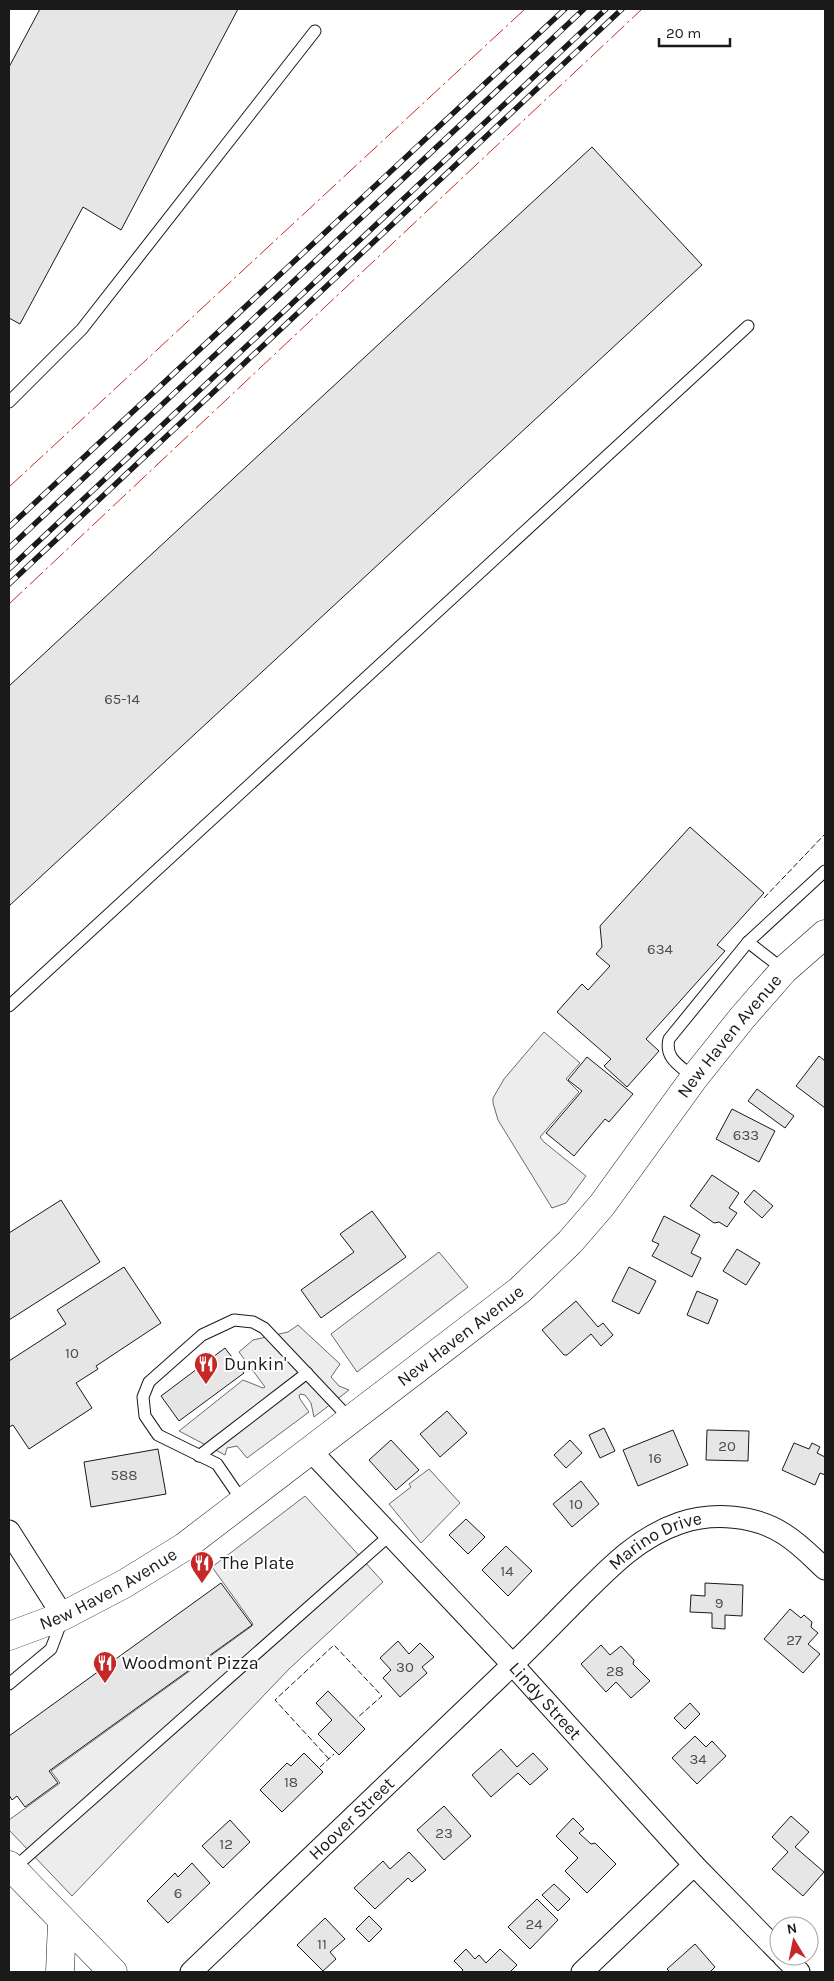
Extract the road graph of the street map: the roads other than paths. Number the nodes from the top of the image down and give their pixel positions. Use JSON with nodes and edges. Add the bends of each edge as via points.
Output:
{"nodes":[{"id":1,"x":314,"y":31,"type":"dead end"},
{"id":2,"x":748,"y":326,"type":"dead end"},
{"id":3,"x":9,"y":402,"type":"edge"},
{"id":4,"x":825,"y":871,"type":"edge"},
{"id":5,"x":825,"y":934,"type":"edge"},
{"id":6,"x":748,"y":942,"type":"junction"},
{"id":7,"x":784,"y":970,"type":"junction"},
{"id":8,"x":9,"y":1006,"type":"edge"},
{"id":9,"x":694,"y":1078,"type":"junction"},
{"id":10,"x":307,"y":1373,"type":"junction"},
{"id":11,"x":350,"y":1419,"type":"junction"},
{"id":12,"x":310,"y":1450,"type":"junction"},
{"id":13,"x":199,"y":1456,"type":"junction"},
{"id":14,"x":243,"y":1502,"type":"junction"},
{"id":15,"x":9,"y":1531,"type":"edge"},
{"id":16,"x":390,"y":1535,"type":"junction"},
{"id":17,"x":825,"y":1569,"type":"edge"},
{"id":18,"x":63,"y":1616,"type":"junction"},
{"id":19,"x":9,"y":1636,"type":"edge"},
{"id":20,"x":512,"y":1664,"type":"junction"},
{"id":21,"x":9,"y":1684,"type":"edge"},
{"id":22,"x":694,"y":1865,"type":"junction"},
{"id":23,"x":11,"y":1868,"type":"edge"},
{"id":24,"x":62,"y":1921,"type":"junction"},
{"id":25,"x":769,"y":1942,"type":"edge"},
{"id":26,"x":60,"y":1972,"type":"edge"},
{"id":27,"x":113,"y":1972,"type":"edge"},
{"id":28,"x":191,"y":1972,"type":"edge"},
{"id":29,"x":582,"y":1972,"type":"edge"}],
"edges":[{"from":1,"to":3,"type":"lane","via":[[82,329]]},
{"from":2,"to":8,"type":"lane"},
{"from":4,"to":6,"type":"lane"},
{"from":5,"to":7,"type":"main road","name":"New Haven Avenue"},
{"from":6,"to":7,"type":"lane"},
{"from":6,"to":9,"type":"lane","via":[[669,1039],[670,1057]]},
{"from":7,"to":9,"type":"main road","name":"New Haven Avenue"},
{"from":9,"to":11,"type":"main road","name":"New Haven Avenue","via":[[619,1183],[570,1242],[520,1290]]},
{"from":10,"to":11,"type":"lane"},
{"from":10,"to":13,"type":"lane"},
{"from":10,"to":13,"type":"lane","via":[[264,1328],[252,1322],[234,1320],[202,1334],[149,1382],[143,1397],[145,1416],[158,1435]]},
{"from":11,"to":12,"type":"main road","name":"New Haven Avenue"},
{"from":12,"to":14,"type":"main road","name":"New Haven Avenue"},
{"from":12,"to":16,"type":"street","name":"Lindy Street"},
{"from":13,"to":14,"type":"lane","via":[[217,1464]]},
{"from":14,"to":18,"type":"main road","name":"New Haven Avenue","via":[[184,1547]]},
{"from":15,"to":18,"type":"street"},
{"from":16,"to":20,"type":"street","name":"Lindy Street"},
{"from":16,"to":23,"type":"lane"},
{"from":17,"to":20,"type":"street","name":"Marino Drive","via":[[796,1542],[768,1526],[735,1517],[706,1517],[681,1523],[635,1545]]},
{"from":18,"to":19,"type":"main road","name":"New Haven Avenue"},
{"from":18,"to":21,"type":"lane","via":[[51,1650]]},
{"from":20,"to":22,"type":"street","name":"Lindy Street"},
{"from":20,"to":28,"type":"street","name":"Hoover Street"},
{"from":22,"to":25,"type":"street","name":"Lindy Street"},
{"from":22,"to":29,"type":"street"},
{"from":23,"to":24,"type":"main road"},
{"from":24,"to":26,"type":"main road"},
{"from":24,"to":27,"type":"main road"}]}
